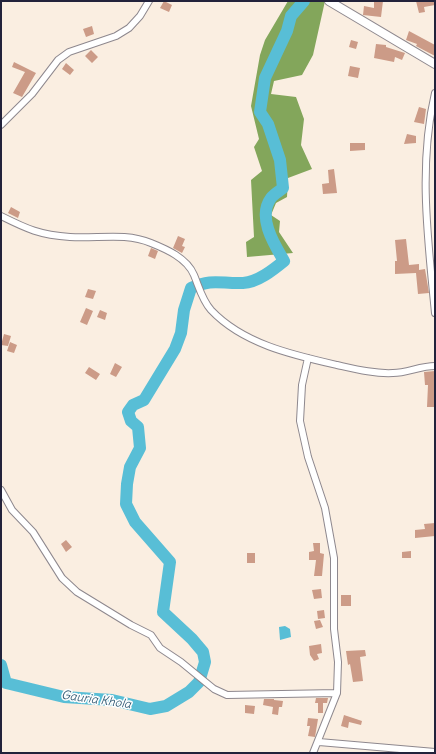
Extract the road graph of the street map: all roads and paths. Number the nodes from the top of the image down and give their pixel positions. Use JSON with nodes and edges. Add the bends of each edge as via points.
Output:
{"nodes":[{"id":1,"x":149,"y":1,"type":"edge"},
{"id":2,"x":329,"y":1,"type":"edge"},
{"id":3,"x":435,"y":64,"type":"edge"},
{"id":4,"x":435,"y":93,"type":"edge"},
{"id":5,"x":1,"y":125,"type":"edge"},
{"id":6,"x":1,"y":216,"type":"edge"},
{"id":7,"x":435,"y":313,"type":"edge"},
{"id":8,"x":308,"y":358,"type":"junction"},
{"id":9,"x":435,"y":366,"type":"edge"},
{"id":10,"x":1,"y":490,"type":"edge"},
{"id":11,"x":337,"y":693,"type":"junction"},
{"id":12,"x":319,"y":742,"type":"junction"},
{"id":13,"x":435,"y":752,"type":"edge"},
{"id":14,"x":314,"y":753,"type":"edge"}],
"edges":[{"from":1,"to":5,"type":"street","via":[[140,16],[116,36],[69,52],[58,60],[32,94]]},
{"from":2,"to":3,"type":"street"},
{"from":4,"to":7,"type":"street","via":[[427,135],[425,172],[428,246]]},
{"from":6,"to":8,"type":"street","via":[[30,231],[47,234],[70,237],[126,237],[149,242],[182,260],[193,273],[200,293],[210,309],[226,324],[273,348]]},
{"from":8,"to":9,"type":"street","via":[[349,368],[394,374],[419,367]]},
{"from":8,"to":11,"type":"street","via":[[302,385],[300,421],[308,457],[325,508],[334,558]]},
{"from":10,"to":11,"type":"street","via":[[12,510],[33,532],[62,578],[72,588],[106,611],[151,635],[160,648],[214,689],[228,695]]},
{"from":11,"to":12,"type":"street"},
{"from":12,"to":13,"type":"street"},
{"from":12,"to":14,"type":"street"}]}
